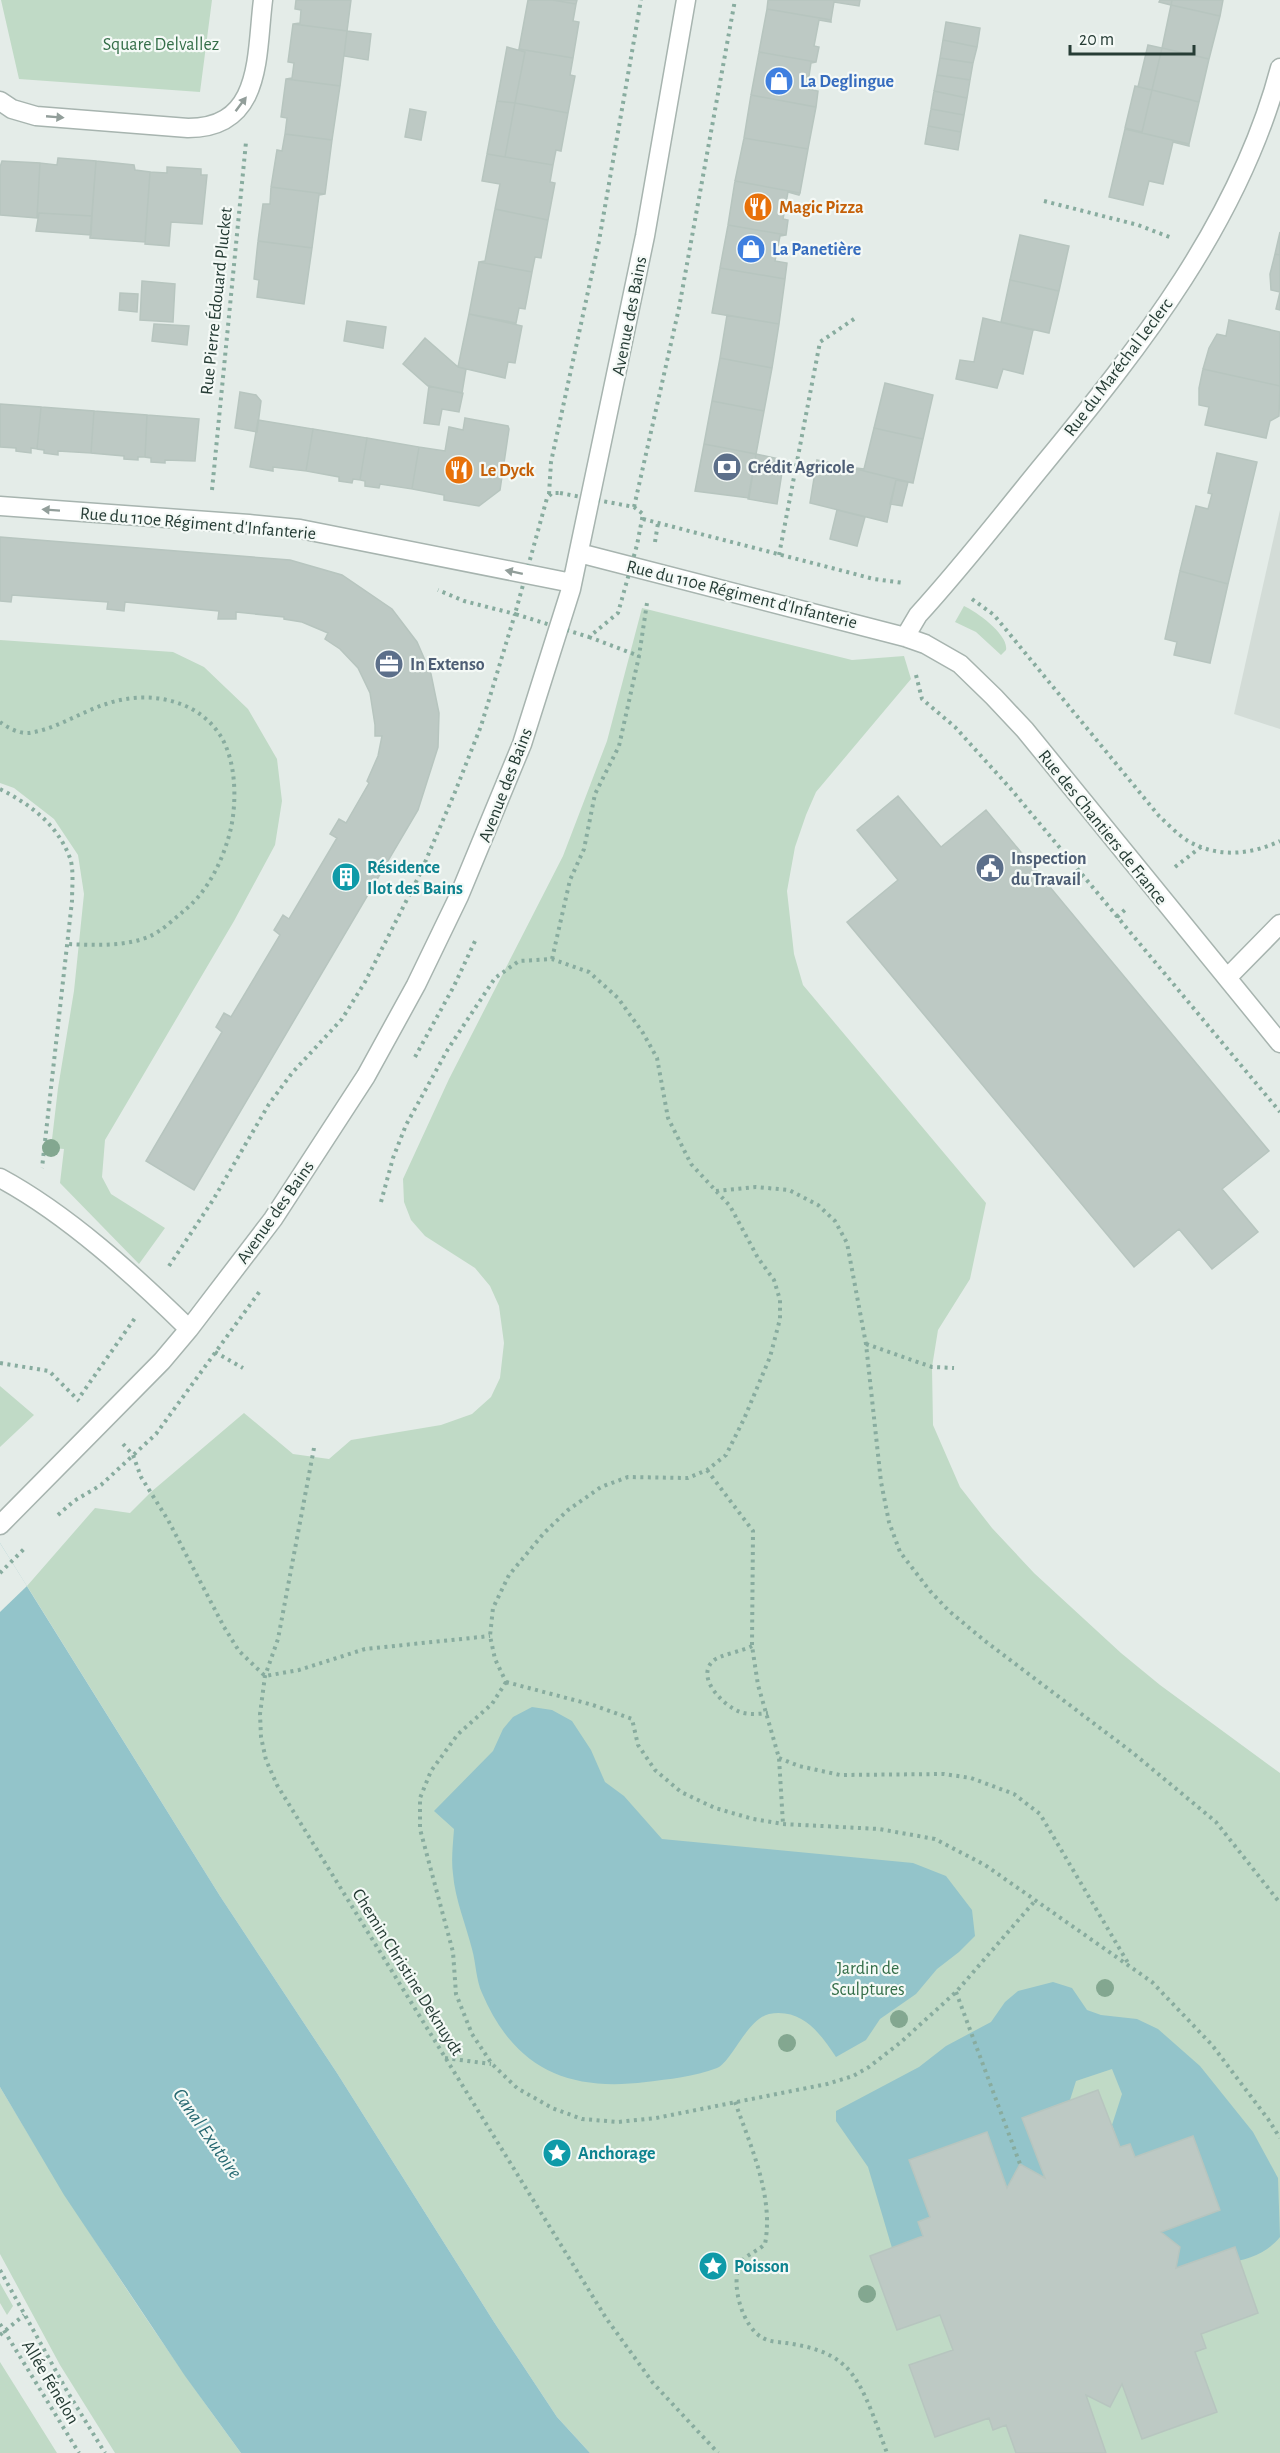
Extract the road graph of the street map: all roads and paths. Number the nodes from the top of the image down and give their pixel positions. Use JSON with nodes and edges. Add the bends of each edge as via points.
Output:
{"nodes":[{"id":1,"x":263,"y":0,"type":"edge"},
{"id":2,"x":641,"y":0,"type":"edge"},
{"id":3,"x":686,"y":0,"type":"edge"},
{"id":4,"x":735,"y":0,"type":"edge"},
{"id":5,"x":1280,"y":68,"type":"edge"},
{"id":6,"x":252,"y":84,"type":"junction"},
{"id":7,"x":0,"y":101,"type":"edge"},
{"id":8,"x":1044,"y":201,"type":"dead end"},
{"id":9,"x":1200,"y":249,"type":"junction"},
{"id":10,"x":857,"y":317,"type":"dead end"},
{"id":11,"x":549,"y":494,"type":"dead end"},
{"id":12,"x":0,"y":506,"type":"edge"},
{"id":13,"x":634,"y":507,"type":"dead end"},
{"id":14,"x":209,"y":521,"type":"junction"},
{"id":15,"x":579,"y":553,"type":"junction"},
{"id":16,"x":779,"y":555,"type":"dead end"},
{"id":17,"x":652,"y":570,"type":"junction"},
{"id":18,"x":572,"y":583,"type":"junction"},
{"id":19,"x":515,"y":614,"type":"dead end"},
{"id":20,"x":590,"y":637,"type":"dead end"},
{"id":21,"x":905,"y":637,"type":"junction"},
{"id":22,"x":639,"y":656,"type":"junction"},
{"id":23,"x":922,"y":699,"type":"dead end"},
{"id":24,"x":0,"y":722,"type":"edge"},
{"id":25,"x":0,"y":789,"type":"edge"},
{"id":26,"x":1280,"y":841,"type":"edge"},
{"id":27,"x":1271,"y":845,"type":"dead end"},
{"id":28,"x":1280,"y":924,"type":"edge"},
{"id":29,"x":67,"y":944,"type":"junction"},
{"id":30,"x":552,"y":959,"type":"junction"},
{"id":31,"x":1227,"y":978,"type":"junction"},
{"id":32,"x":1280,"y":1043,"type":"edge"},
{"id":33,"x":1280,"y":1112,"type":"edge"},
{"id":34,"x":0,"y":1178,"type":"edge"},
{"id":35,"x":716,"y":1191,"type":"junction"},
{"id":36,"x":381,"y":1202,"type":"dead end"},
{"id":37,"x":40,"y":1203,"type":"junction"},
{"id":38,"x":152,"y":1292,"type":"junction"},
{"id":39,"x":189,"y":1329,"type":"junction"},
{"id":40,"x":866,"y":1344,"type":"junction"},
{"id":41,"x":0,"y":1363,"type":"edge"},
{"id":42,"x":954,"y":1368,"type":"dead end"},
{"id":43,"x":314,"y":1448,"type":"dead end"},
{"id":44,"x":707,"y":1470,"type":"junction"},
{"id":45,"x":54,"y":1518,"type":"dead end"},
{"id":46,"x":0,"y":1525,"type":"edge"},
{"id":47,"x":28,"y":1545,"type":"dead end"},
{"id":48,"x":0,"y":1573,"type":"edge"},
{"id":49,"x":490,"y":1636,"type":"junction"},
{"id":50,"x":752,"y":1646,"type":"junction"},
{"id":51,"x":265,"y":1676,"type":"junction"},
{"id":52,"x":506,"y":1682,"type":"junction"},
{"id":53,"x":768,"y":1713,"type":"junction"},
{"id":54,"x":779,"y":1758,"type":"junction"},
{"id":55,"x":783,"y":1824,"type":"junction"},
{"id":56,"x":1034,"y":1902,"type":"junction"},
{"id":57,"x":1280,"y":1903,"type":"edge"},
{"id":58,"x":1129,"y":1965,"type":"junction"},
{"id":59,"x":956,"y":1992,"type":"junction"},
{"id":60,"x":446,"y":2058,"type":"junction"},
{"id":61,"x":492,"y":2064,"type":"junction"},
{"id":62,"x":735,"y":2103,"type":"junction"},
{"id":63,"x":1280,"y":2138,"type":"edge"},
{"id":64,"x":1020,"y":2164,"type":"dead end"},
{"id":65,"x":0,"y":2270,"type":"edge"},
{"id":66,"x":24,"y":2315,"type":"junction"},
{"id":67,"x":0,"y":2324,"type":"edge"},
{"id":68,"x":4,"y":2331,"type":"junction"},
{"id":69,"x":0,"y":2335,"type":"edge"},
{"id":70,"x":79,"y":2453,"type":"edge"},
{"id":71,"x":105,"y":2453,"type":"edge"},
{"id":72,"x":718,"y":2453,"type":"edge"},
{"id":73,"x":887,"y":2453,"type":"edge"}],
"edges":[{"from":1,"to":6,"type":"street"},
{"from":2,"to":11,"type":"path","via":[[599,241],[551,462]]},
{"from":3,"to":15,"type":"street","name":"Avenue des Bains","via":[[645,236]]},
{"from":4,"to":13,"type":"path","via":[[681,297]]},
{"from":5,"to":9,"type":"street","name":"Rue du Maréchal Leclerc","via":[[1244,169]]},
{"from":7,"to":6,"type":"street","one_way":true,"via":[[36,116],[200,128],[231,116]]},
{"from":6,"to":14,"type":"path","name":"Rue Pierre Édouard Plucket"},
{"from":8,"to":9,"type":"path","via":[[1138,225]]},
{"from":9,"to":21,"type":"street","name":"Rue du Maréchal Leclerc","via":[[1136,350],[918,615]]},
{"from":10,"to":16,"type":"path","via":[[820,342]]},
{"from":14,"to":12,"type":"street","name":"Rue du 110e Régiment d'Infanterie","one_way":true},
{"from":18,"to":14,"type":"street","name":"Rue du 110e Régiment d'Infanterie","one_way":true,"via":[[300,530]]},
{"from":15,"to":17,"type":"street","name":"Rue du 110e Régiment d'Infanterie"},
{"from":15,"to":18,"type":"street","name":"Avenue des Bains"},
{"from":17,"to":21,"type":"street","name":"Rue du 110e Régiment d'Infanterie"},
{"from":17,"to":22,"type":"path"},
{"from":18,"to":39,"type":"street","name":"Avenue des Bains","via":[[504,791],[459,896],[411,993],[366,1076],[273,1219]]},
{"from":19,"to":38,"type":"path","via":[[459,783],[420,874],[365,982],[342,1019],[269,1104]]},
{"from":20,"to":22,"type":"path"},
{"from":21,"to":31,"type":"street","name":"Rue des Chantiers de France","via":[[960,664],[994,697]]},
{"from":22,"to":30,"type":"path","via":[[619,747],[595,794],[584,849],[570,880]]},
{"from":23,"to":33,"type":"path","via":[[962,734],[1010,788]]},
{"from":24,"to":29,"type":"path","via":[[28,733],[108,703],[164,698],[190,707],[212,723],[227,746],[234,801],[231,827],[223,856],[192,904],[149,937],[121,944]]},
{"from":25,"to":29,"type":"path","via":[[26,802],[52,826],[71,859]]},
{"from":26,"to":27,"type":"path"},
{"from":28,"to":31,"type":"street"},
{"from":29,"to":37,"type":"path","via":[[44,1134]]},
{"from":30,"to":35,"type":"path","via":[[589,972],[618,998],[657,1058],[668,1118],[691,1164]]},
{"from":30,"to":36,"type":"path","via":[[519,961],[495,978],[448,1049],[406,1125]]},
{"from":31,"to":32,"type":"street","name":"Rue des Chantiers de France"},
{"from":34,"to":37,"type":"street"},
{"from":35,"to":40,"type":"path","via":[[756,1187],[789,1191],[818,1205],[835,1221],[847,1243]]},
{"from":35,"to":44,"type":"path","via":[[730,1206],[774,1280],[780,1319],[770,1357],[744,1419],[726,1455]]},
{"from":37,"to":38,"type":"street"},
{"from":38,"to":39,"type":"street"},
{"from":38,"to":41,"type":"path","via":[[78,1400],[48,1371]]},
{"from":39,"to":46,"type":"street","name":"Avenue des Bains","via":[[137,1389]]},
{"from":40,"to":42,"type":"path","via":[[932,1367]]},
{"from":40,"to":57,"type":"path","via":[[881,1482],[900,1552],[950,1611],[1216,1822]]},
{"from":43,"to":51,"type":"path","name":"Chemin Christine Deknuydt","via":[[278,1639]]},
{"from":44,"to":49,"type":"path","via":[[688,1478],[628,1477],[601,1487],[568,1510],[509,1575],[493,1608]]},
{"from":44,"to":50,"type":"path","via":[[753,1531]]},
{"from":45,"to":51,"type":"path","via":[[101,1485],[133,1455],[141,1477],[224,1627],[239,1651]]},
{"from":47,"to":48,"type":"path"},
{"from":49,"to":51,"type":"path","via":[[365,1649],[299,1670]]},
{"from":49,"to":52,"type":"path"},
{"from":50,"to":53,"type":"path","via":[[758,1685]]},
{"from":50,"to":53,"type":"path","via":[[713,1660],[708,1679],[716,1696],[727,1706],[741,1713]]},
{"from":51,"to":60,"type":"path","name":"Chemin Christine Deknuydt","via":[[261,1737],[277,1785]]},
{"from":52,"to":55,"type":"path","via":[[632,1719],[638,1745],[655,1770],[681,1792],[715,1808]]},
{"from":52,"to":61,"type":"path","via":[[492,1704],[458,1734],[431,1771],[420,1798],[420,1829],[453,1952],[456,1994],[472,2034]]},
{"from":53,"to":54,"type":"path"},
{"from":54,"to":55,"type":"path"},
{"from":54,"to":58,"type":"path","via":[[840,1775],[944,1774],[992,1784],[1014,1794],[1041,1814]]},
{"from":55,"to":56,"type":"path","via":[[879,1829],[935,1839],[985,1865]]},
{"from":56,"to":58,"type":"path"},
{"from":56,"to":59,"type":"path"},
{"from":58,"to":63,"type":"path","via":[[1159,1989],[1212,2045]]},
{"from":59,"to":62,"type":"path","via":[[901,2042],[853,2076]]},
{"from":59,"to":64,"type":"path"},
{"from":60,"to":61,"type":"path"},
{"from":60,"to":72,"type":"path","name":"Chemin Christine Deknuydt","via":[[606,2318],[653,2383]]},
{"from":61,"to":62,"type":"path","via":[[517,2088],[582,2119],[618,2122],[657,2118]]},
{"from":62,"to":73,"type":"path","via":[[759,2171],[769,2225],[765,2244],[739,2265],[738,2300],[743,2313],[765,2339],[808,2346],[848,2368]]},
{"from":65,"to":66,"type":"path"},
{"from":66,"to":68,"type":"path"},
{"from":66,"to":71,"type":"path"},
{"from":67,"to":68,"type":"path","name":"Allée Fénelon"},
{"from":68,"to":69,"type":"path"},
{"from":68,"to":70,"type":"path","name":"Allée Fénelon"}]}
